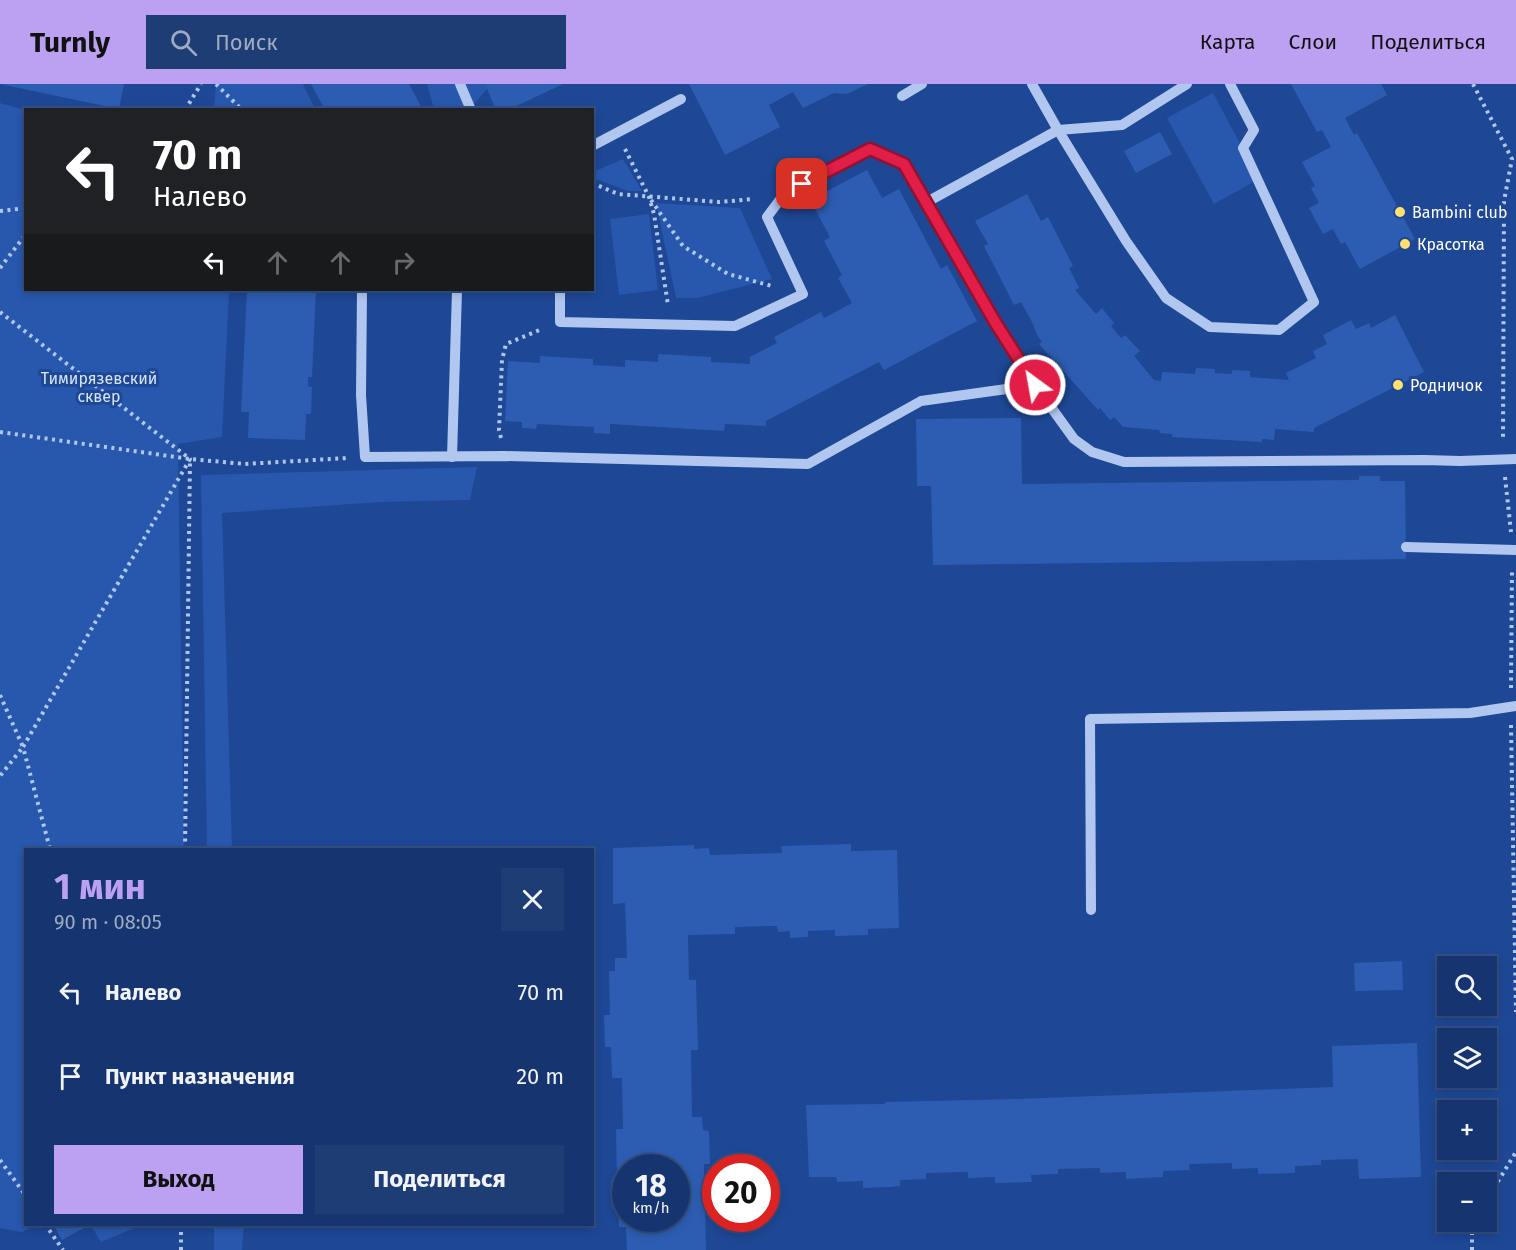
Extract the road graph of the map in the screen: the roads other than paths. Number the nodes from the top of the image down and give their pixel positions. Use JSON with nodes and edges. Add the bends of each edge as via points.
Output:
{"nodes":[{"id":1,"x":460,"y":84,"type":"edge"},
{"id":2,"x":922,"y":84,"type":"edge"},
{"id":3,"x":1032,"y":84,"type":"edge"},
{"id":4,"x":1187,"y":84,"type":"edge"},
{"id":5,"x":1230,"y":84,"type":"edge"},
{"id":6,"x":902,"y":96,"type":"dead end"},
{"id":7,"x":681,"y":99,"type":"dead end"},
{"id":8,"x":470,"y":108,"type":"edge"},
{"id":9,"x":1058,"y":130,"type":"junction"},
{"id":10,"x":594,"y":145,"type":"edge"},
{"id":11,"x":927,"y":202,"type":"junction"},
{"id":12,"x":362,"y":291,"type":"edge"},
{"id":13,"x":457,"y":291,"type":"edge"},
{"id":14,"x":560,"y":291,"type":"edge"},
{"id":15,"x":1035,"y":385,"type":"junction"},
{"id":16,"x":452,"y":457,"type":"junction"},
{"id":17,"x":1516,"y":459,"type":"edge"},
{"id":18,"x":1406,"y":547,"type":"dead end"},
{"id":19,"x":1516,"y":550,"type":"edge"},
{"id":20,"x":1516,"y":706,"type":"edge"},
{"id":21,"x":1090,"y":910,"type":"dead end"}],
"edges":[{"from":1,"to":8,"type":"lane"},
{"from":2,"to":6,"type":"lane"},
{"from":3,"to":9,"type":"lane"},
{"from":4,"to":9,"type":"lane","via":[[1122,124]]},
{"from":5,"to":9,"type":"lane","via":[[1254,130],[1243,148],[1314,302],[1279,330],[1210,327],[1166,298]]},
{"from":7,"to":10,"type":"lane"},
{"from":9,"to":11,"type":"lane"},
{"from":11,"to":14,"type":"lane","via":[[904,164],[870,149],[785,193],[767,217],[803,294],[735,326],[560,322]]},
{"from":11,"to":15,"type":"lane"},
{"from":12,"to":16,"type":"lane","via":[[365,457]]},
{"from":13,"to":16,"type":"lane"},
{"from":15,"to":16,"type":"lane","via":[[921,401],[808,464]]},
{"from":15,"to":17,"type":"lane","via":[[1074,439],[1092,452],[1125,462]]},
{"from":18,"to":19,"type":"lane"},
{"from":20,"to":21,"type":"lane","via":[[1470,713],[1090,719]]}]}
